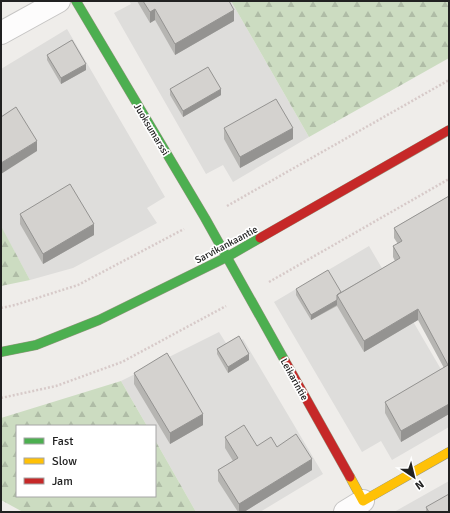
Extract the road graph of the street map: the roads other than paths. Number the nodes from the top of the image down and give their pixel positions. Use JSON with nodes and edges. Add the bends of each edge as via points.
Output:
{"nodes":[{"id":1,"x":59,"y":1,"type":"edge"},
{"id":2,"x":76,"y":1,"type":"edge"},
{"id":3,"x":1,"y":33,"type":"edge"},
{"id":4,"x":449,"y":130,"type":"edge"},
{"id":5,"x":227,"y":257,"type":"junction"},
{"id":6,"x":1,"y":352,"type":"edge"},
{"id":7,"x":449,"y":452,"type":"edge"},
{"id":8,"x":363,"y":501,"type":"junction"},
{"id":9,"x":345,"y":512,"type":"edge"}],
"edges":[{"from":1,"to":3,"type":"street"},
{"from":2,"to":5,"type":"street","name":"Juoksumarssi"},
{"from":4,"to":5,"type":"street","name":"Sarvikankaantie"},
{"from":5,"to":6,"type":"street","name":"Sarvikankaantie","via":[[99,320],[36,345]]},
{"from":5,"to":8,"type":"street","name":"Leikarintie"},
{"from":7,"to":8,"type":"street"},
{"from":8,"to":9,"type":"street"}]}
